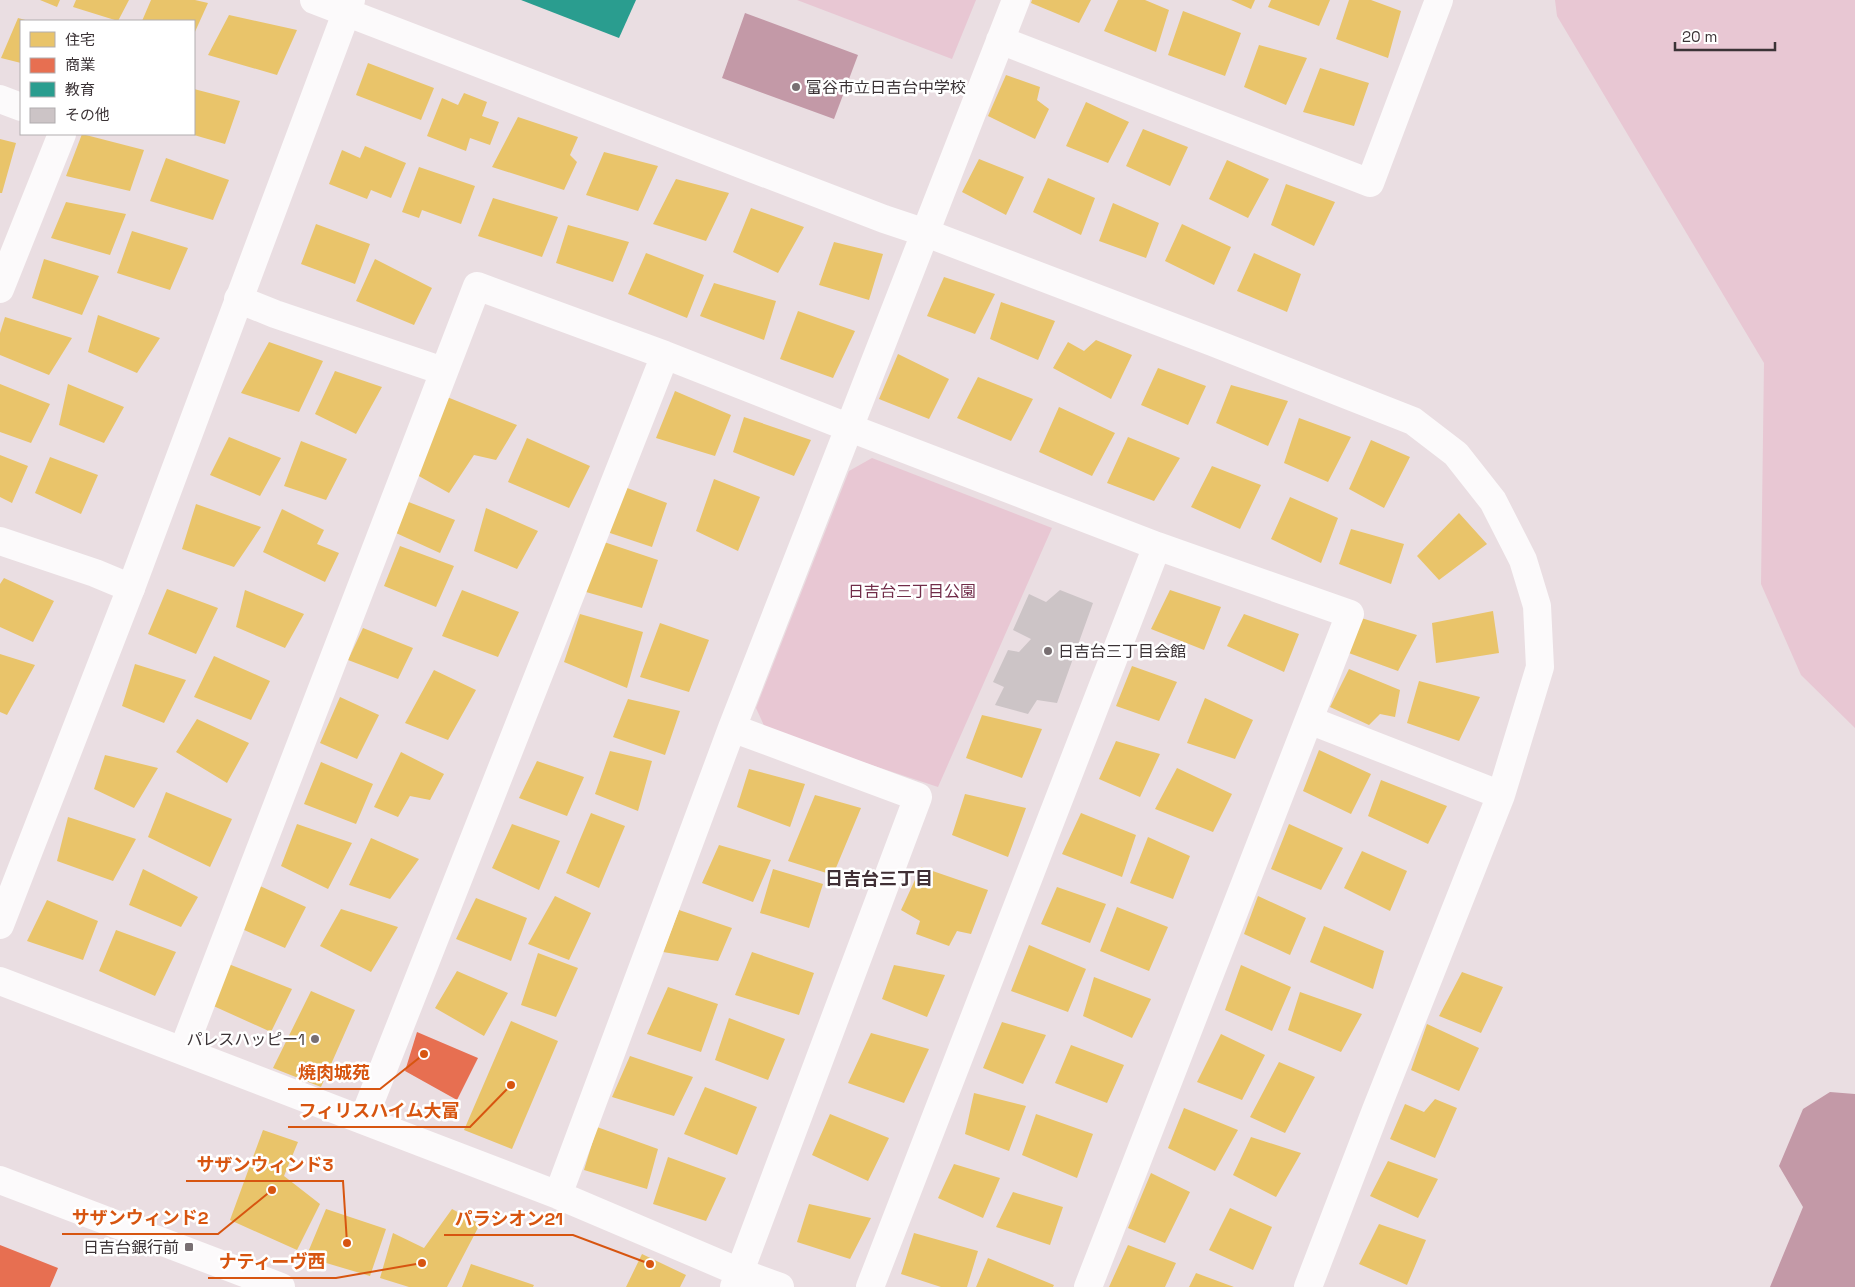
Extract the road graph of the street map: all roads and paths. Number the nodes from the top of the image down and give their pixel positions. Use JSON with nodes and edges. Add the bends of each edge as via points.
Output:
{"nodes":[{"id":1,"x":314,"y":0,"type":"edge"},
{"id":2,"x":1016,"y":0,"type":"edge"},
{"id":3,"x":1439,"y":0,"type":"edge"},
{"id":4,"x":349,"y":6,"type":"edge"},
{"id":5,"x":1000,"y":40,"type":"junction"},
{"id":6,"x":0,"y":98,"type":"edge"},
{"id":7,"x":20,"y":107,"type":"edge"},
{"id":8,"x":62,"y":135,"type":"edge"},
{"id":9,"x":926,"y":233,"type":"junction"},
{"id":10,"x":0,"y":289,"type":"edge"},
{"id":11,"x":238,"y":299,"type":"junction"},
{"id":12,"x":665,"y":355,"type":"junction"},
{"id":13,"x":443,"y":371,"type":"junction"},
{"id":14,"x":850,"y":428,"type":"junction"},
{"id":15,"x":0,"y":541,"type":"edge"},
{"id":16,"x":1157,"y":546,"type":"junction"},
{"id":17,"x":131,"y":588,"type":"junction"},
{"id":18,"x":1309,"y":720,"type":"junction"},
{"id":19,"x":732,"y":728,"type":"junction"},
{"id":20,"x":1501,"y":795,"type":"junction"},
{"id":21,"x":0,"y":925,"type":"edge"},
{"id":22,"x":0,"y":981,"type":"edge"},
{"id":23,"x":183,"y":1050,"type":"junction"},
{"id":24,"x":363,"y":1120,"type":"junction"},
{"id":25,"x":0,"y":1180,"type":"edge"},
{"id":26,"x":558,"y":1195,"type":"junction"},
{"id":27,"x":737,"y":1280,"type":"edge"},
{"id":28,"x":281,"y":1287,"type":"edge"},
{"id":29,"x":780,"y":1287,"type":"edge"},
{"id":30,"x":870,"y":1287,"type":"edge"},
{"id":31,"x":1088,"y":1287,"type":"edge"},
{"id":32,"x":1308,"y":1287,"type":"edge"}],
"edges":[{"from":1,"to":4,"type":"street"},
{"from":2,"to":5,"type":"street"},
{"from":3,"to":5,"type":"street","via":[[1370,183]]},
{"from":4,"to":9,"type":"street"},
{"from":4,"to":11,"type":"street"},
{"from":5,"to":9,"type":"street"},
{"from":6,"to":7,"type":"street"},
{"from":8,"to":10,"type":"street"},
{"from":9,"to":14,"type":"street"},
{"from":9,"to":20,"type":"street","via":[[1413,421],[1456,454],[1493,501],[1523,560],[1536,606],[1540,667]]},
{"from":11,"to":13,"type":"street"},
{"from":11,"to":17,"type":"street"},
{"from":12,"to":13,"type":"street","via":[[476,286]]},
{"from":12,"to":14,"type":"street"},
{"from":12,"to":24,"type":"street"},
{"from":13,"to":23,"type":"street"},
{"from":14,"to":16,"type":"street"},
{"from":14,"to":19,"type":"street"},
{"from":15,"to":17,"type":"street"},
{"from":16,"to":18,"type":"street","via":[[1350,614]]},
{"from":16,"to":30,"type":"street"},
{"from":17,"to":21,"type":"street"},
{"from":18,"to":20,"type":"street"},
{"from":18,"to":31,"type":"street"},
{"from":19,"to":26,"type":"street"},
{"from":19,"to":27,"type":"street","via":[[918,797]]},
{"from":20,"to":32,"type":"street"},
{"from":22,"to":23,"type":"street"},
{"from":23,"to":24,"type":"street"},
{"from":24,"to":26,"type":"street"},
{"from":25,"to":28,"type":"street"},
{"from":26,"to":27,"type":"street"},
{"from":27,"to":29,"type":"street"}]}
